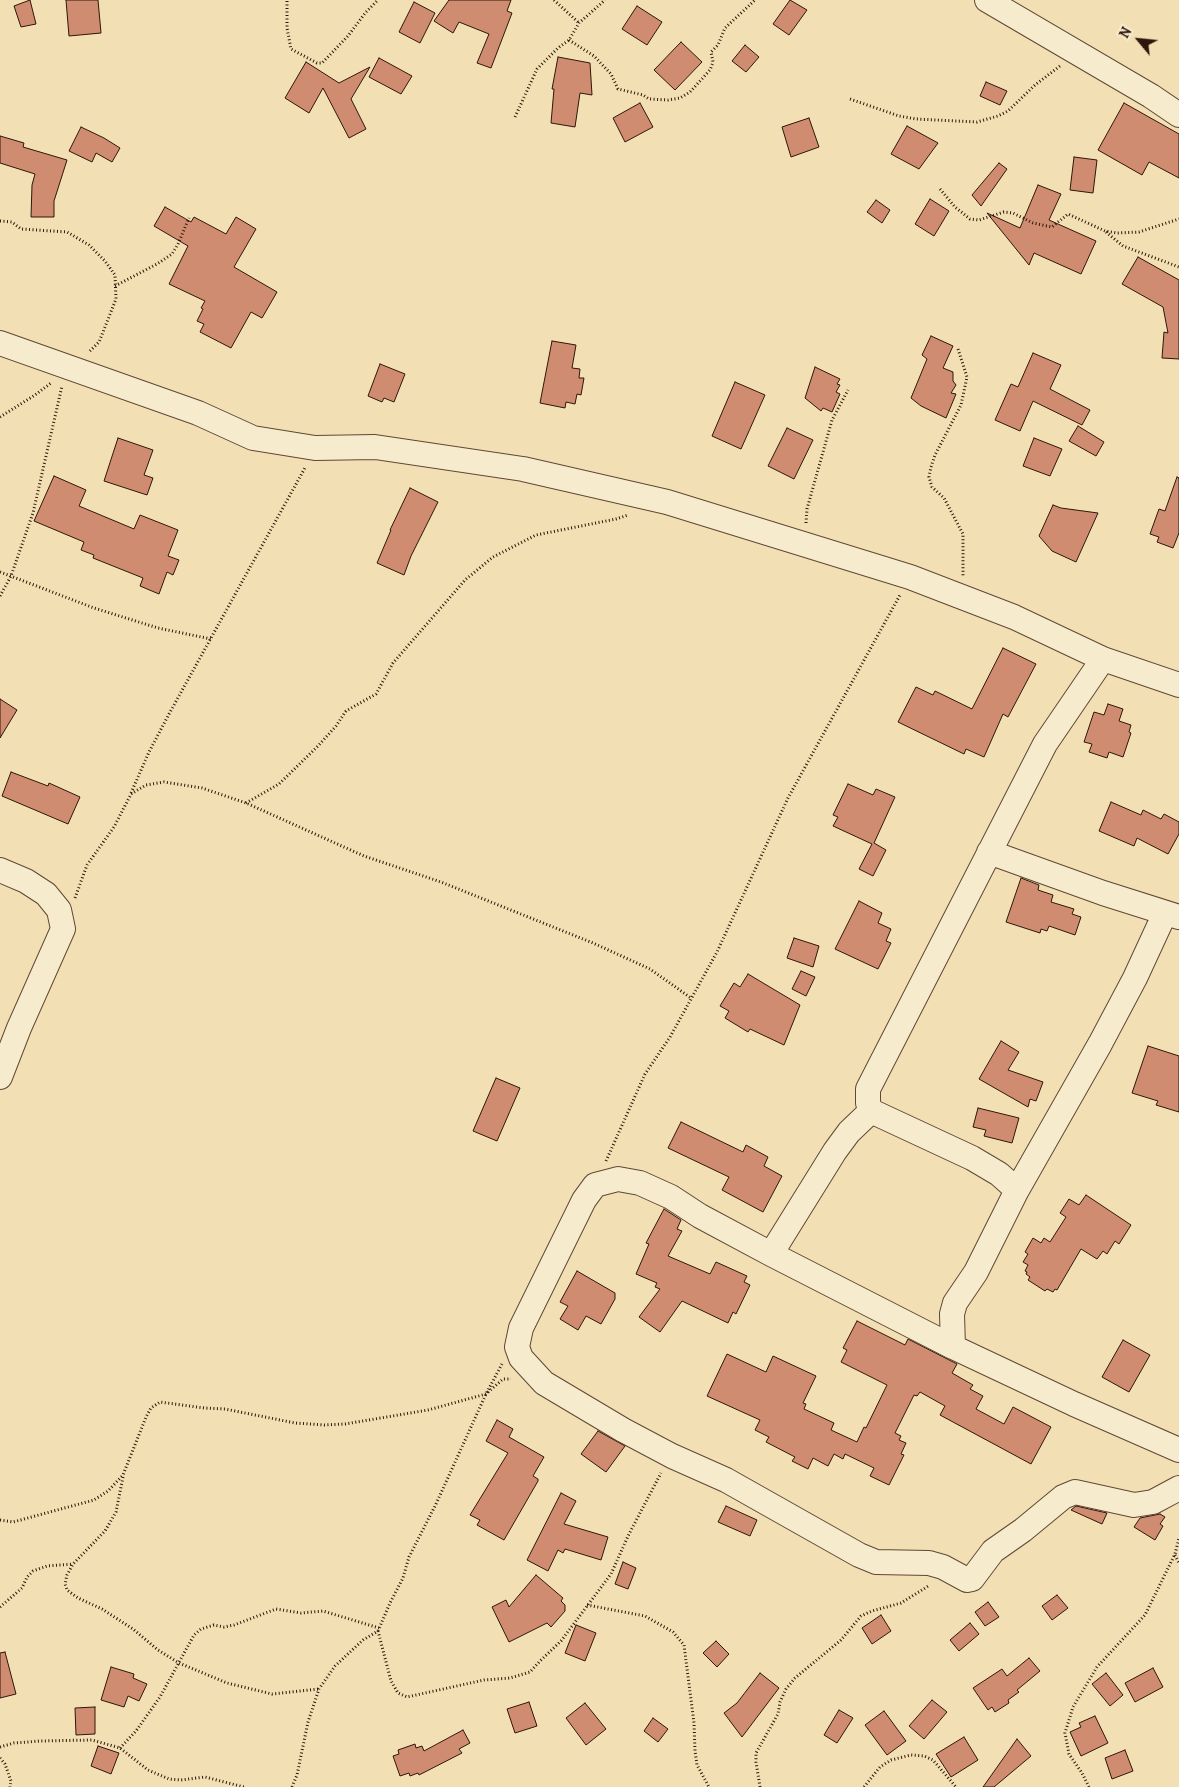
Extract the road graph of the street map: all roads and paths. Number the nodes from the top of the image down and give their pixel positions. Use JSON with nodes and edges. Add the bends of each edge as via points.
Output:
{"nodes":[{"id":1,"x":378,"y":0,"type":"edge"},
{"id":2,"x":554,"y":0,"type":"edge"},
{"id":3,"x":605,"y":0,"type":"edge"},
{"id":4,"x":755,"y":0,"type":"edge"},
{"id":5,"x":987,"y":0,"type":"edge"},
{"id":6,"x":287,"y":1,"type":"dead end"},
{"id":7,"x":579,"y":23,"type":"junction"},
{"id":8,"x":570,"y":40,"type":"junction"},
{"id":9,"x":1079,"y":54,"type":"junction"},
{"id":10,"x":850,"y":98,"type":"dead end"},
{"id":11,"x":1179,"y":114,"type":"edge"},
{"id":12,"x":514,"y":116,"type":"dead end"},
{"id":13,"x":940,"y":189,"type":"dead end"},
{"id":14,"x":189,"y":218,"type":"dead end"},
{"id":15,"x":1179,"y":219,"type":"edge"},
{"id":16,"x":0,"y":221,"type":"edge"},
{"id":17,"x":1105,"y":231,"type":"junction"},
{"id":18,"x":1179,"y":267,"type":"edge"},
{"id":19,"x":115,"y":286,"type":"junction"},
{"id":20,"x":0,"y":343,"type":"edge"},
{"id":21,"x":958,"y":349,"type":"dead end"},
{"id":22,"x":69,"y":370,"type":"junction"},
{"id":23,"x":848,"y":390,"type":"dead end"},
{"id":24,"x":0,"y":417,"type":"edge"},
{"id":25,"x":315,"y":448,"type":"junction"},
{"id":26,"x":633,"y":513,"type":"dead end"},
{"id":27,"x":810,"y":546,"type":"junction"},
{"id":28,"x":0,"y":572,"type":"edge"},
{"id":29,"x":11,"y":576,"type":"junction"},
{"id":30,"x":910,"y":577,"type":"junction"},
{"id":31,"x":0,"y":596,"type":"edge"},
{"id":32,"x":963,"y":598,"type":"junction"},
{"id":33,"x":211,"y":639,"type":"junction"},
{"id":34,"x":1103,"y":659,"type":"junction"},
{"id":35,"x":1179,"y":686,"type":"edge"},
{"id":36,"x":131,"y":794,"type":"junction"},
{"id":37,"x":246,"y":803,"type":"junction"},
{"id":38,"x":989,"y":852,"type":"junction"},
{"id":39,"x":0,"y":870,"type":"edge"},
{"id":40,"x":1172,"y":915,"type":"edge"},
{"id":41,"x":63,"y":929,"type":"junction"},
{"id":42,"x":691,"y":998,"type":"junction"},
{"id":43,"x":0,"y":1078,"type":"edge"},
{"id":44,"x":871,"y":1111,"type":"junction"},
{"id":45,"x":595,"y":1185,"type":"junction"},
{"id":46,"x":1017,"y":1190,"type":"junction"},
{"id":47,"x":771,"y":1254,"type":"junction"},
{"id":48,"x":953,"y":1347,"type":"junction"},
{"id":49,"x":504,"y":1361,"type":"dead end"},
{"id":50,"x":486,"y":1394,"type":"junction"},
{"id":51,"x":1179,"y":1450,"type":"edge"},
{"id":52,"x":672,"y":1456,"type":"junction"},
{"id":53,"x":123,"y":1474,"type":"junction"},
{"id":54,"x":1179,"y":1488,"type":"edge"},
{"id":55,"x":0,"y":1520,"type":"edge"},
{"id":56,"x":1179,"y":1538,"type":"edge"},
{"id":57,"x":1175,"y":1554,"type":"junction"},
{"id":58,"x":1179,"y":1563,"type":"edge"},
{"id":59,"x":74,"y":1564,"type":"junction"},
{"id":60,"x":962,"y":1578,"type":"junction"},
{"id":61,"x":587,"y":1605,"type":"junction"},
{"id":62,"x":0,"y":1608,"type":"edge"},
{"id":63,"x":379,"y":1630,"type":"junction"},
{"id":64,"x":179,"y":1663,"type":"junction"},
{"id":65,"x":319,"y":1689,"type":"junction"},
{"id":66,"x":0,"y":1747,"type":"edge"},
{"id":67,"x":120,"y":1748,"type":"junction"},
{"id":68,"x":0,"y":1758,"type":"edge"},
{"id":69,"x":10,"y":1787,"type":"edge"},
{"id":70,"x":244,"y":1787,"type":"edge"},
{"id":71,"x":292,"y":1787,"type":"edge"},
{"id":72,"x":708,"y":1787,"type":"edge"},
{"id":73,"x":760,"y":1787,"type":"edge"},
{"id":74,"x":864,"y":1787,"type":"edge"},
{"id":75,"x":956,"y":1787,"type":"edge"},
{"id":76,"x":1089,"y":1787,"type":"edge"}],
"edges":[{"from":1,"to":6,"type":"path","via":[[322,63],[291,49]]},
{"from":2,"to":7,"type":"path"},
{"from":3,"to":7,"type":"path"},
{"from":4,"to":8,"type":"path","via":[[725,28],[712,52],[710,70],[680,98],[648,99],[618,89],[611,74],[594,56]]},
{"from":5,"to":9,"type":"street"},
{"from":7,"to":8,"type":"path"},
{"from":8,"to":12,"type":"path","via":[[536,69]]},
{"from":9,"to":10,"type":"path","via":[[1035,85],[1008,111],[977,122],[899,116]]},
{"from":9,"to":11,"type":"street"},
{"from":13,"to":17,"type":"path","via":[[970,219],[979,220],[1004,212],[1052,227],[1068,214]]},
{"from":14,"to":19,"type":"path","via":[[172,254]]},
{"from":15,"to":17,"type":"path","via":[[1139,232]]},
{"from":16,"to":19,"type":"path","via":[[12,222],[21,229],[67,232],[105,261],[115,275]]},
{"from":17,"to":18,"type":"path","via":[[1123,246]]},
{"from":19,"to":22,"type":"path","via":[[116,299],[99,342]]},
{"from":20,"to":22,"type":"street"},
{"from":21,"to":32,"type":"path","via":[[967,377],[961,405],[935,455],[929,477],[932,487],[944,498],[963,534]]},
{"from":22,"to":24,"type":"path"},
{"from":22,"to":25,"type":"street","via":[[198,413],[253,438]]},
{"from":22,"to":29,"type":"path","via":[[33,513]]},
{"from":23,"to":27,"type":"path","via":[[832,420],[807,509],[805,520]]},
{"from":25,"to":27,"type":"street","via":[[375,447],[523,469],[667,502]]},
{"from":25,"to":33,"type":"path"},
{"from":26,"to":37,"type":"path","via":[[536,535],[493,557],[465,580],[393,663],[376,694],[346,711],[336,726],[279,784]]},
{"from":27,"to":30,"type":"street"},
{"from":28,"to":29,"type":"path"},
{"from":29,"to":31,"type":"path"},
{"from":29,"to":33,"type":"path","via":[[94,608],[158,628]]},
{"from":30,"to":32,"type":"street"},
{"from":30,"to":42,"type":"path","via":[[788,798],[717,952]]},
{"from":32,"to":34,"type":"street","via":[[1014,617]]},
{"from":33,"to":36,"type":"path"},
{"from":34,"to":35,"type":"street"},
{"from":34,"to":38,"type":"street","via":[[1045,744]]},
{"from":36,"to":37,"type":"path","via":[[164,782],[202,788]]},
{"from":36,"to":41,"type":"path","via":[[114,827],[87,865]]},
{"from":37,"to":42,"type":"path","via":[[364,856],[440,882],[593,943],[650,969]]},
{"from":38,"to":40,"type":"street"},
{"from":38,"to":44,"type":"street","via":[[868,1089]]},
{"from":39,"to":41,"type":"street","via":[[46,894],[59,910]]},
{"from":40,"to":46,"type":"street"},
{"from":41,"to":43,"type":"street"},
{"from":42,"to":45,"type":"path","via":[[645,1074]]},
{"from":44,"to":46,"type":"street","via":[[972,1158],[999,1174]]},
{"from":44,"to":47,"type":"street","via":[[835,1151]]},
{"from":45,"to":47,"type":"street","via":[[618,1179],[640,1183]]},
{"from":45,"to":52,"type":"street","via":[[584,1200],[521,1328],[517,1347],[521,1358],[544,1383]]},
{"from":46,"to":48,"type":"street","via":[[976,1272],[955,1303]]},
{"from":47,"to":48,"type":"street"},
{"from":48,"to":51,"type":"street"},
{"from":49,"to":50,"type":"path"},
{"from":50,"to":53,"type":"path","via":[[428,1410],[324,1425],[160,1402],[146,1416]]},
{"from":50,"to":63,"type":"path","via":[[409,1557]]},
{"from":52,"to":60,"type":"street","via":[[726,1480],[859,1555],[876,1562],[929,1563]]},
{"from":52,"to":61,"type":"path","via":[[654,1485],[611,1574]]},
{"from":53,"to":55,"type":"path","via":[[108,1491],[94,1500],[13,1522]]},
{"from":53,"to":59,"type":"path","via":[[116,1512],[105,1531]]},
{"from":54,"to":60,"type":"street","via":[[1153,1502],[1134,1505],[1075,1492],[1063,1497],[993,1551],[972,1579]]},
{"from":56,"to":57,"type":"path"},
{"from":57,"to":58,"type":"path"},
{"from":57,"to":76,"type":"path","via":[[1145,1614],[1097,1667],[1073,1707],[1064,1733],[1069,1754]]},
{"from":59,"to":62,"type":"path","via":[[47,1566],[33,1571],[22,1588]]},
{"from":59,"to":64,"type":"path","via":[[67,1574],[67,1590],[102,1609]]},
{"from":60,"to":73,"type":"path","via":[[939,1581],[901,1603],[862,1616],[841,1640],[795,1678],[786,1689],[778,1714],[756,1753]]},
{"from":61,"to":63,"type":"path","via":[[561,1641],[530,1672],[407,1697],[398,1693],[391,1681]]},
{"from":61,"to":72,"type":"path","via":[[645,1616],[673,1632],[684,1645],[694,1722],[694,1752]]},
{"from":63,"to":64,"type":"path","via":[[323,1612],[276,1609],[234,1625],[201,1629],[194,1635]]},
{"from":63,"to":65,"type":"path","via":[[335,1666]]},
{"from":64,"to":65,"type":"path","via":[[227,1682],[272,1694]]},
{"from":64,"to":67,"type":"path","via":[[160,1697]]},
{"from":65,"to":71,"type":"path"},
{"from":66,"to":67,"type":"path","via":[[14,1743],[92,1740]]},
{"from":67,"to":70,"type":"path","via":[[148,1770],[169,1779],[205,1777]]},
{"from":68,"to":69,"type":"path","via":[[11,1781]]},
{"from":74,"to":75,"type":"path","via":[[880,1767],[891,1760],[911,1755],[933,1760]]}]}
